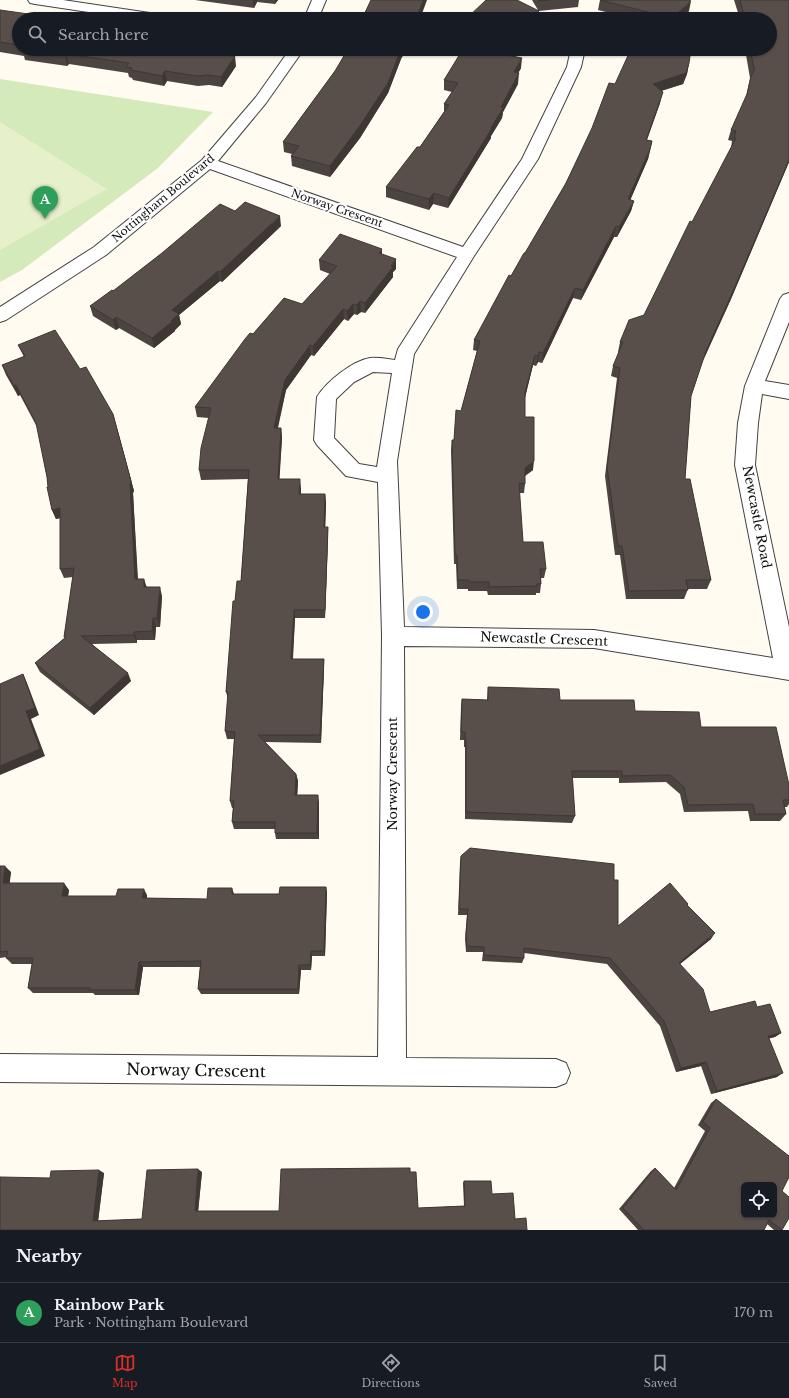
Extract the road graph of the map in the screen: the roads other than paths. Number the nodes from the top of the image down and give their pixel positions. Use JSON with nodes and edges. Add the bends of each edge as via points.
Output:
{"nodes":[{"id":1,"x":35,"y":0,"type":"edge"},
{"id":2,"x":319,"y":0,"type":"edge"},
{"id":3,"x":116,"y":12,"type":"edge"},
{"id":4,"x":314,"y":12,"type":"edge"},
{"id":5,"x":292,"y":56,"type":"edge"},
{"id":6,"x":576,"y":56,"type":"edge"},
{"id":7,"x":208,"y":163,"type":"junction"},
{"id":8,"x":467,"y":254,"type":"junction"},
{"id":9,"x":789,"y":299,"type":"edge"},
{"id":10,"x":0,"y":316,"type":"edge"},
{"id":11,"x":403,"y":367,"type":"junction"},
{"id":12,"x":754,"y":386,"type":"junction"},
{"id":13,"x":789,"y":392,"type":"edge"},
{"id":14,"x":388,"y":476,"type":"junction"},
{"id":15,"x":393,"y":636,"type":"junction"},
{"id":16,"x":788,"y":669,"type":"edge"},
{"id":17,"x":0,"y":1068,"type":"edge"},
{"id":18,"x":392,"y":1071,"type":"junction"},
{"id":19,"x":556,"y":1073,"type":"dead end"}],
"edges":[{"from":1,"to":3,"type":"street"},
{"from":2,"to":4,"type":"street"},
{"from":5,"to":7,"type":"street","name":"Nottingham Boulevard","via":[[261,100]]},
{"from":6,"to":8,"type":"street","name":"Norway Crescent","via":[[574,67],[530,159]]},
{"from":7,"to":8,"type":"street","name":"Norway Crescent"},
{"from":7,"to":10,"type":"street","name":"Nottingham Boulevard","via":[[100,251]]},
{"from":8,"to":11,"type":"street","name":"Norway Crescent","via":[[405,354]]},
{"from":9,"to":12,"type":"street","name":"Newcastle Road"},
{"from":11,"to":14,"type":"street","name":"Norway Crescent","via":[[387,461]]},
{"from":11,"to":14,"type":"street","via":[[370,365],[347,376],[327,397],[324,440],[353,471]]},
{"from":12,"to":13,"type":"street"},
{"from":12,"to":16,"type":"street","name":"Newcastle Road","via":[[745,465]]},
{"from":14,"to":15,"type":"street","name":"Norway Crescent"},
{"from":15,"to":16,"type":"street","name":"Newcastle Crescent","via":[[594,639]]},
{"from":15,"to":18,"type":"street","name":"Norway Crescent"},
{"from":17,"to":18,"type":"street","name":"Norway Crescent"},
{"from":18,"to":19,"type":"street","name":"Norway Crescent"}]}
